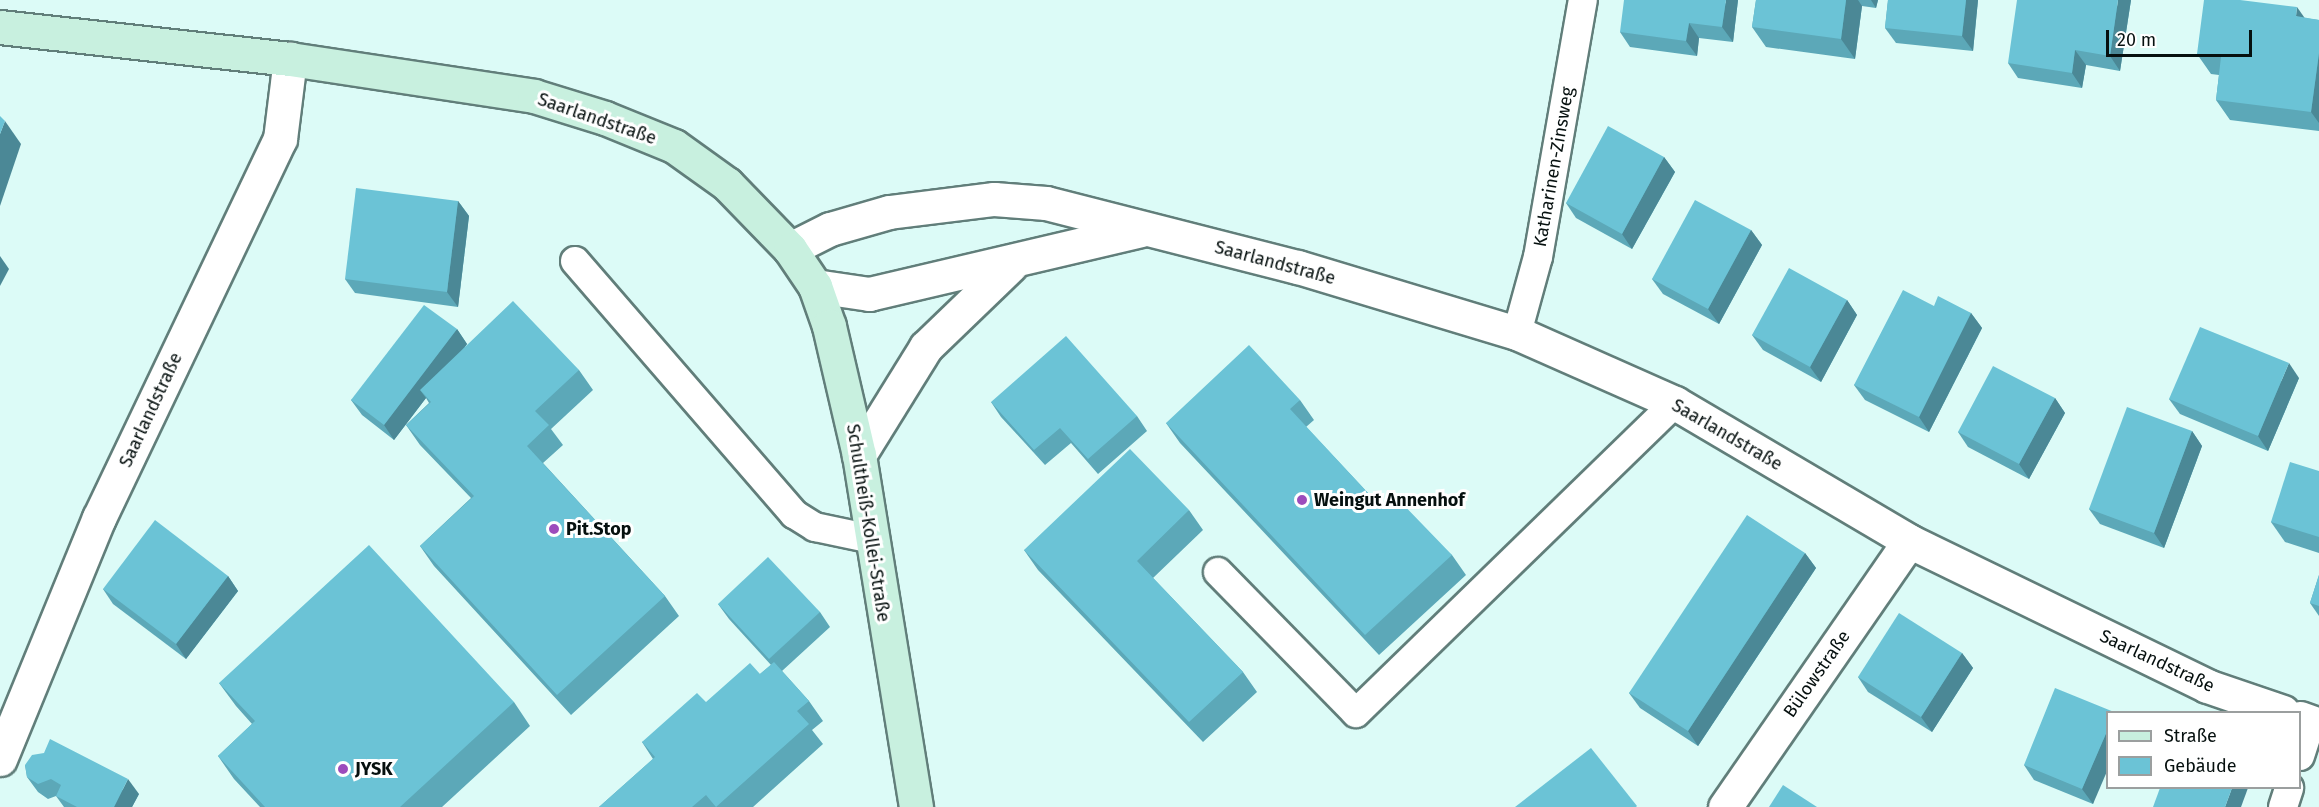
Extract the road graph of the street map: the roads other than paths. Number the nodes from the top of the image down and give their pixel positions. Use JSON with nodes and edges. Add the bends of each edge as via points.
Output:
{"nodes":[{"id":1,"x":1583,"y":0,"type":"edge"},
{"id":2,"x":0,"y":27,"type":"edge"},
{"id":3,"x":290,"y":59,"type":"junction"},
{"id":4,"x":1143,"y":230,"type":"junction"},
{"id":5,"x":790,"y":249,"type":"junction"},
{"id":6,"x":574,"y":261,"type":"dead end"},
{"id":7,"x":1017,"y":261,"type":"junction"},
{"id":8,"x":815,"y":286,"type":"junction"},
{"id":9,"x":1516,"y":333,"type":"junction"},
{"id":10,"x":1675,"y":403,"type":"junction"},
{"id":11,"x":859,"y":455,"type":"junction"},
{"id":12,"x":872,"y":539,"type":"junction"},
{"id":13,"x":1909,"y":541,"type":"junction"},
{"id":14,"x":1218,"y":572,"type":"dead end"},
{"id":15,"x":2278,"y":711,"type":"edge"},
{"id":16,"x":2303,"y":720,"type":"edge"},
{"id":17,"x":2301,"y":744,"type":"edge"},
{"id":18,"x":0,"y":759,"type":"edge"},
{"id":19,"x":2289,"y":789,"type":"edge"},
{"id":20,"x":916,"y":807,"type":"edge"},
{"id":21,"x":1725,"y":807,"type":"edge"},
{"id":22,"x":2283,"y":807,"type":"edge"}],
"edges":[{"from":1,"to":9,"type":"lane","name":"Katharinen-Zinsweg","via":[[1538,257]]},
{"from":2,"to":3,"type":"main road","name":"Saarlandstraße"},
{"from":3,"to":5,"type":"main road","name":"Saarlandstraße","via":[[534,96],[605,118],[674,146],[759,213]]},
{"from":3,"to":18,"type":"street","name":"Saarlandstraße","via":[[280,139],[99,518]]},
{"from":4,"to":5,"type":"street","name":"Saarlandstraße","via":[[1046,203],[994,199],[889,212],[830,230]]},
{"from":4,"to":7,"type":"street","name":"Saarlandstraße"},
{"from":4,"to":9,"type":"street","name":"Saarlandstraße","via":[[1298,267]]},
{"from":5,"to":8,"type":"main road","name":"Schultheiß-Kollei-Straße"},
{"from":6,"to":12,"type":"lane","via":[[794,514],[815,527]]},
{"from":7,"to":8,"type":"street","name":"Saarlandstraße","via":[[869,294]]},
{"from":7,"to":11,"type":"street","name":"Saarlandstraße","via":[[998,274],[926,347]]},
{"from":8,"to":11,"type":"main road","name":"Schultheiß-Kollei-Straße","via":[[838,361]]},
{"from":9,"to":10,"type":"street","name":"Saarlandstraße"},
{"from":10,"to":13,"type":"street","name":"Saarlandstraße"},
{"from":10,"to":14,"type":"lane","via":[[1356,713]]},
{"from":11,"to":12,"type":"main road","name":"Schultheiß-Kollei-Straße"},
{"from":12,"to":20,"type":"main road","name":"Schultheiß-Kollei-Straße"},
{"from":13,"to":15,"type":"street","name":"Saarlandstraße","via":[[2208,686]]},
{"from":13,"to":21,"type":"street","name":"Bülowstraße"},
{"from":16,"to":17,"type":"lane"},
{"from":19,"to":22,"type":"lane"}]}
